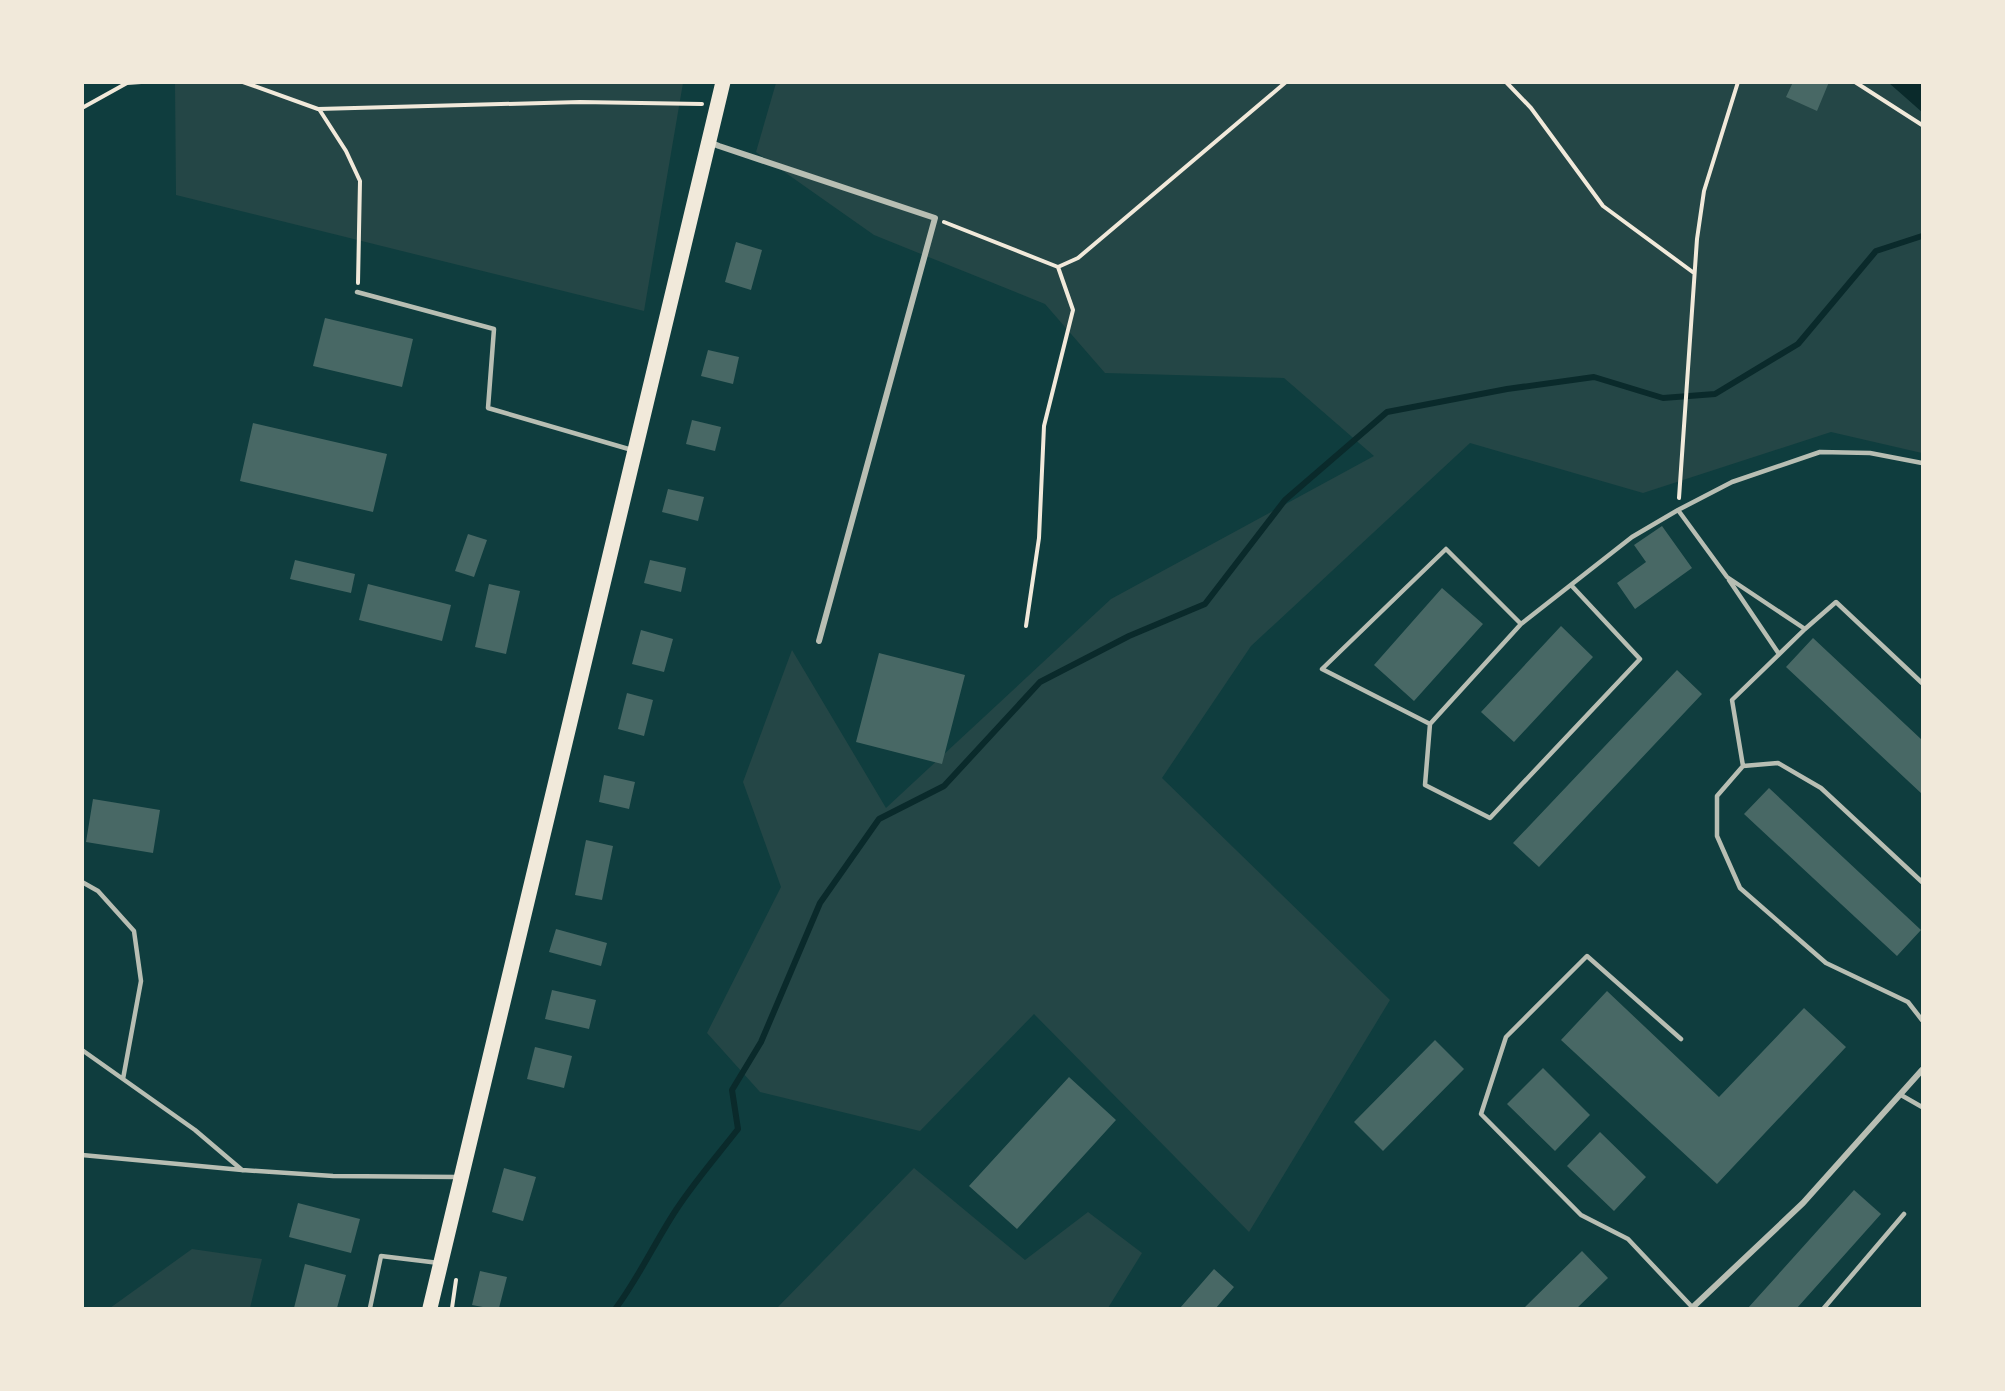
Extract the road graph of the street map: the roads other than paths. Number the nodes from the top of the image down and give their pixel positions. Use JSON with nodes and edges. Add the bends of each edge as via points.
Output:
{"nodes":[{"id":1,"x":723,"y":82,"type":"edge"},
{"id":2,"x":709,"y":141,"type":"junction"},
{"id":3,"x":357,"y":292,"type":"road end"},
{"id":4,"x":634,"y":451,"type":"junction"},
{"id":5,"x":1923,"y":463,"type":"edge"},
{"id":6,"x":1678,"y":510,"type":"junction"},
{"id":7,"x":1727,"y":577,"type":"junction"},
{"id":8,"x":1571,"y":585,"type":"junction"},
{"id":9,"x":1521,"y":624,"type":"junction"},
{"id":10,"x":1804,"y":629,"type":"junction"},
{"id":11,"x":819,"y":641,"type":"dead end"},
{"id":12,"x":1779,"y":654,"type":"junction"},
{"id":13,"x":1923,"y":683,"type":"edge"},
{"id":14,"x":1430,"y":724,"type":"junction"},
{"id":15,"x":1743,"y":766,"type":"junction"},
{"id":16,"x":82,"y":882,"type":"edge"},
{"id":17,"x":1923,"y":882,"type":"edge"},
{"id":18,"x":1923,"y":1020,"type":"edge"},
{"id":19,"x":1681,"y":1039,"type":"dead end"},
{"id":20,"x":82,"y":1050,"type":"edge"},
{"id":21,"x":1923,"y":1070,"type":"edge"},
{"id":22,"x":123,"y":1079,"type":"junction"},
{"id":23,"x":1900,"y":1095,"type":"junction"},
{"id":24,"x":1923,"y":1107,"type":"edge"},
{"id":25,"x":82,"y":1155,"type":"edge"},
{"id":26,"x":242,"y":1170,"type":"junction"},
{"id":27,"x":461,"y":1177,"type":"junction"},
{"id":28,"x":1904,"y":1214,"type":"dead end"},
{"id":29,"x":441,"y":1263,"type":"junction"},
{"id":30,"x":370,"y":1308,"type":"edge"},
{"id":31,"x":430,"y":1308,"type":"edge"},
{"id":32,"x":1692,"y":1308,"type":"edge"},
{"id":33,"x":1824,"y":1308,"type":"edge"}],
"edges":[{"from":1,"to":2,"type":"main road"},
{"from":2,"to":4,"type":"main road"},
{"from":2,"to":11,"type":"street","via":[[935,218]]},
{"from":3,"to":4,"type":"lane","via":[[494,329],[488,408]]},
{"from":4,"to":27,"type":"main road"},
{"from":5,"to":6,"type":"lane","via":[[1870,453],[1820,452],[1732,482]]},
{"from":6,"to":7,"type":"lane"},
{"from":6,"to":8,"type":"lane","via":[[1632,537]]},
{"from":7,"to":10,"type":"lane"},
{"from":7,"to":12,"type":"lane"},
{"from":8,"to":9,"type":"lane"},
{"from":8,"to":14,"type":"lane","via":[[1640,659],[1490,818],[1425,785]]},
{"from":9,"to":14,"type":"lane"},
{"from":9,"to":14,"type":"lane","via":[[1446,549],[1322,669]]},
{"from":10,"to":12,"type":"lane"},
{"from":10,"to":13,"type":"lane","via":[[1836,602]]},
{"from":12,"to":15,"type":"lane","via":[[1732,700]]},
{"from":15,"to":17,"type":"lane","via":[[1778,763],[1821,788]]},
{"from":15,"to":18,"type":"lane","via":[[1717,796],[1717,836],[1740,888],[1826,963],[1908,1002]]},
{"from":16,"to":22,"type":"lane","via":[[98,891],[134,931],[141,981]]},
{"from":19,"to":32,"type":"lane","via":[[1587,956],[1506,1037],[1481,1114],[1581,1215],[1628,1239]]},
{"from":20,"to":22,"type":"lane"},
{"from":21,"to":23,"type":"street"},
{"from":22,"to":26,"type":"lane","via":[[195,1130]]},
{"from":23,"to":24,"type":"lane"},
{"from":23,"to":32,"type":"street","via":[[1803,1203]]},
{"from":25,"to":26,"type":"lane"},
{"from":26,"to":27,"type":"lane","via":[[333,1176]]},
{"from":27,"to":29,"type":"main road"},
{"from":28,"to":33,"type":"lane"},
{"from":29,"to":30,"type":"lane","via":[[381,1256]]},
{"from":29,"to":31,"type":"main road"}]}
